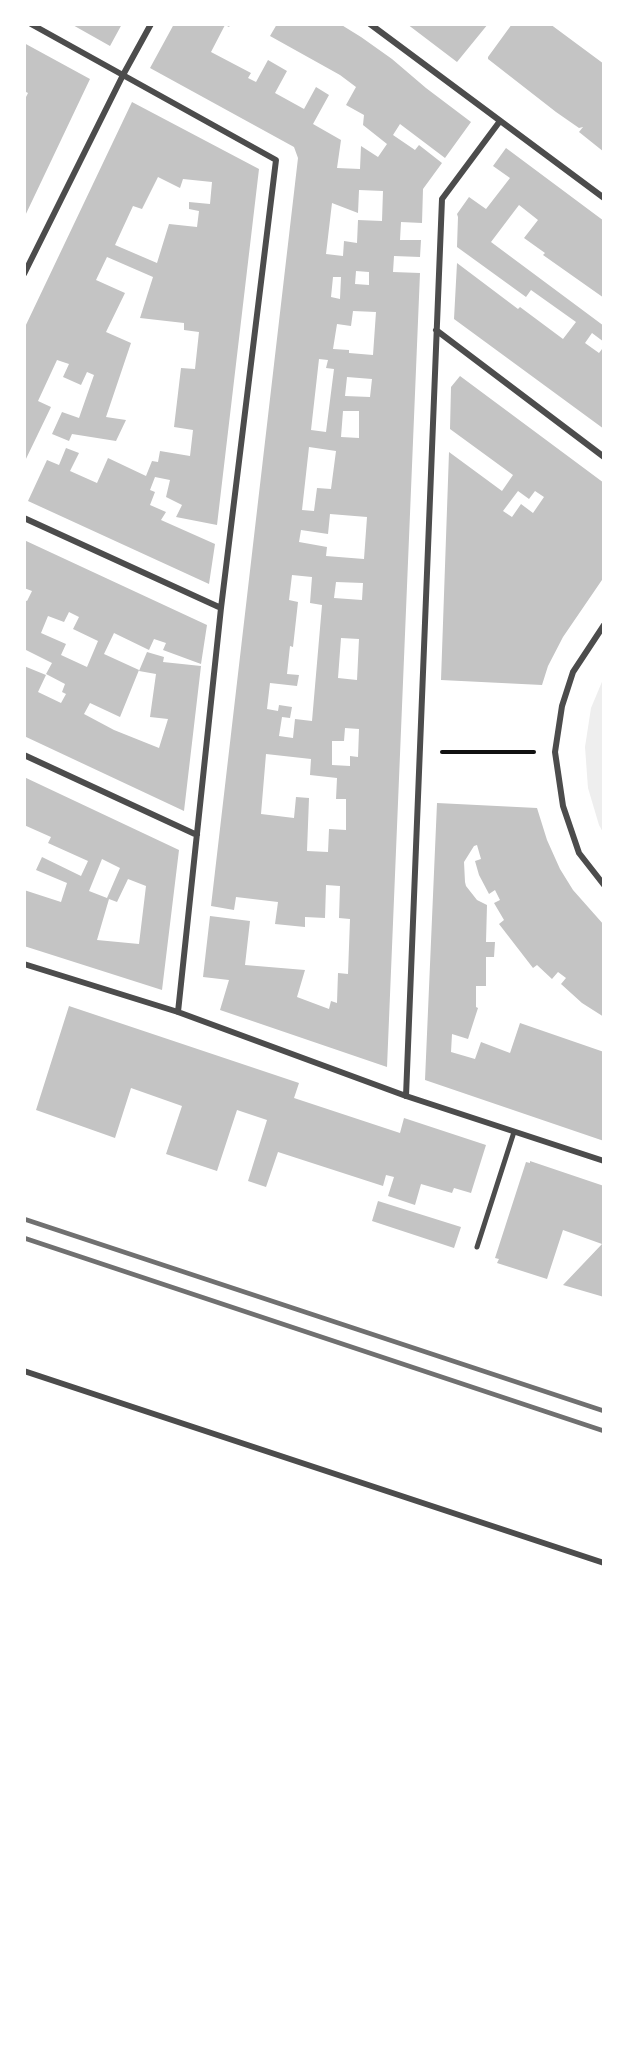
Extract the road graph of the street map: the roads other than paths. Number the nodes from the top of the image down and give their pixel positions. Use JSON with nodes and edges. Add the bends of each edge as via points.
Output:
{"nodes":[{"id":1,"x":31,"y":24,"type":"edge"},
{"id":2,"x":151,"y":24,"type":"edge"},
{"id":3,"x":370,"y":24,"type":"edge"},
{"id":4,"x":123,"y":75,"type":"junction"},
{"id":5,"x":500,"y":121,"type":"junction"},
{"id":6,"x":604,"y":198,"type":"edge"},
{"id":7,"x":24,"y":253,"type":"edge"},
{"id":8,"x":32,"y":257,"type":"junction"},
{"id":9,"x":24,"y":274,"type":"edge"},
{"id":10,"x":436,"y":330,"type":"junction"},
{"id":11,"x":604,"y":457,"type":"edge"},
{"id":12,"x":24,"y":518,"type":"edge"},
{"id":13,"x":221,"y":608,"type":"junction"},
{"id":14,"x":604,"y":625,"type":"edge"},
{"id":15,"x":24,"y":755,"type":"edge"},
{"id":16,"x":197,"y":835,"type":"junction"},
{"id":17,"x":604,"y":885,"type":"edge"},
{"id":18,"x":24,"y":964,"type":"edge"},
{"id":19,"x":178,"y":1012,"type":"junction"},
{"id":20,"x":406,"y":1096,"type":"junction"},
{"id":21,"x":514,"y":1132,"type":"junction"},
{"id":22,"x":604,"y":1161,"type":"edge"},
{"id":23,"x":477,"y":1246,"type":"dead end"},
{"id":24,"x":24,"y":1371,"type":"edge"},
{"id":25,"x":604,"y":1563,"type":"edge"}],
"edges":[{"from":1,"to":4,"type":"street"},
{"from":2,"to":4,"type":"street"},
{"from":3,"to":5,"type":"street"},
{"from":4,"to":8,"type":"street"},
{"from":4,"to":13,"type":"street","via":[[276,160]]},
{"from":5,"to":6,"type":"street"},
{"from":5,"to":10,"type":"street","via":[[442,199]]},
{"from":7,"to":8,"type":"street"},
{"from":8,"to":9,"type":"street"},
{"from":10,"to":11,"type":"street"},
{"from":10,"to":20,"type":"street"},
{"from":12,"to":13,"type":"street"},
{"from":13,"to":16,"type":"street"},
{"from":14,"to":17,"type":"street","via":[[573,672],[562,706],[555,752],[563,806],[579,853]]},
{"from":15,"to":16,"type":"street"},
{"from":16,"to":19,"type":"street"},
{"from":18,"to":19,"type":"street"},
{"from":19,"to":20,"type":"street"},
{"from":20,"to":21,"type":"street"},
{"from":21,"to":22,"type":"street"},
{"from":21,"to":23,"type":"street"},
{"from":24,"to":25,"type":"street"}]}
